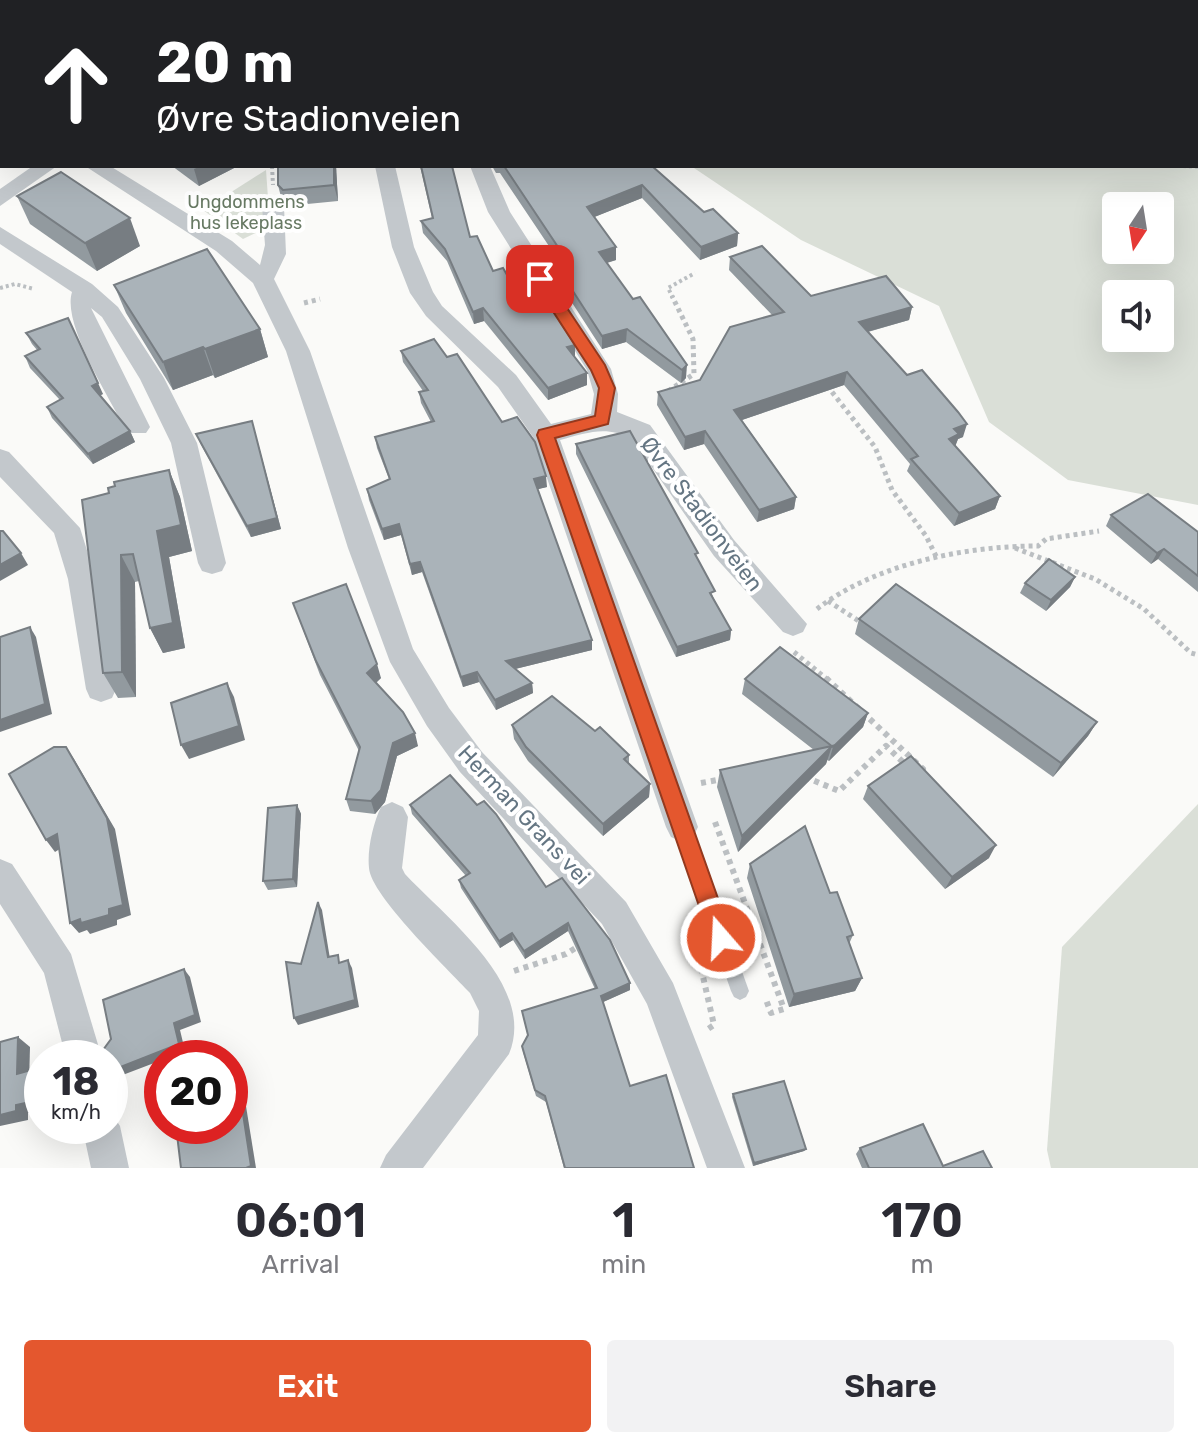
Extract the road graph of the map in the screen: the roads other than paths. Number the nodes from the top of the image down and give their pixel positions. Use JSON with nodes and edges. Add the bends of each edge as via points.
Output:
{"nodes":[{"id":1,"x":44,"y":168,"type":"edge"},
{"id":2,"x":98,"y":168,"type":"edge"},
{"id":3,"x":385,"y":168,"type":"edge"},
{"id":4,"x":481,"y":168,"type":"edge"},
{"id":5,"x":0,"y":199,"type":"edge"},
{"id":6,"x":273,"y":206,"type":"dead end"},
{"id":7,"x":0,"y":234,"type":"edge"},
{"id":8,"x":262,"y":279,"type":"junction"},
{"id":9,"x":84,"y":289,"type":"junction"},
{"id":10,"x":611,"y":421,"type":"junction"},
{"id":11,"x":137,"y":427,"type":"dead end"},
{"id":12,"x":545,"y":435,"type":"junction"},
{"id":13,"x":0,"y":459,"type":"edge"},
{"id":14,"x":212,"y":563,"type":"dead end"},
{"id":15,"x":793,"y":624,"type":"dead end"},
{"id":16,"x":101,"y":689,"type":"edge"},
{"id":17,"x":392,"y":817,"type":"dead end"},
{"id":18,"x":682,"y":827,"type":"joint"},
{"id":19,"x":0,"y":875,"type":"edge"},
{"id":20,"x":740,"y":991,"type":"dead end"},
{"id":21,"x":79,"y":1040,"type":"edge"},
{"id":22,"x":105,"y":1144,"type":"edge"},
{"id":23,"x":110,"y":1168,"type":"edge"},
{"id":24,"x":399,"y":1168,"type":"edge"},
{"id":25,"x":726,"y":1168,"type":"edge"}],
"edges":[{"from":1,"to":5,"type":"street"},
{"from":2,"to":8,"type":"street","name":"Herman Grans vei","via":[[224,246]]},
{"from":3,"to":12,"type":"street","via":[[403,247],[422,293],[507,381]]},
{"from":4,"to":10,"type":"street","via":[[512,234],[599,369]]},
{"from":6,"to":8,"type":"street","via":[[279,243],[273,267]]},
{"from":7,"to":9,"type":"street"},
{"from":8,"to":25,"type":"street","name":"Herman Grans vei","via":[[298,351],[400,653],[471,762],[614,913],[661,995]]},
{"from":9,"to":11,"type":"street","via":[[79,306],[86,326]]},
{"from":9,"to":14,"type":"street","via":[[110,312],[152,378],[184,443]]},
{"from":10,"to":12,"type":"street"},
{"from":10,"to":15,"type":"street","name":"Øvre Stadionveien","via":[[641,432],[655,447],[724,548]]},
{"from":12,"to":18,"type":"street"},
{"from":13,"to":16,"type":"street","via":[[66,528],[82,579]]},
{"from":17,"to":24,"type":"street","via":[[385,869],[393,885],[482,981],[497,1008],[496,1041]]},
{"from":18,"to":20,"type":"lane"},
{"from":19,"to":21,"type":"street","via":[[59,966]]},
{"from":22,"to":23,"type":"street"}]}
